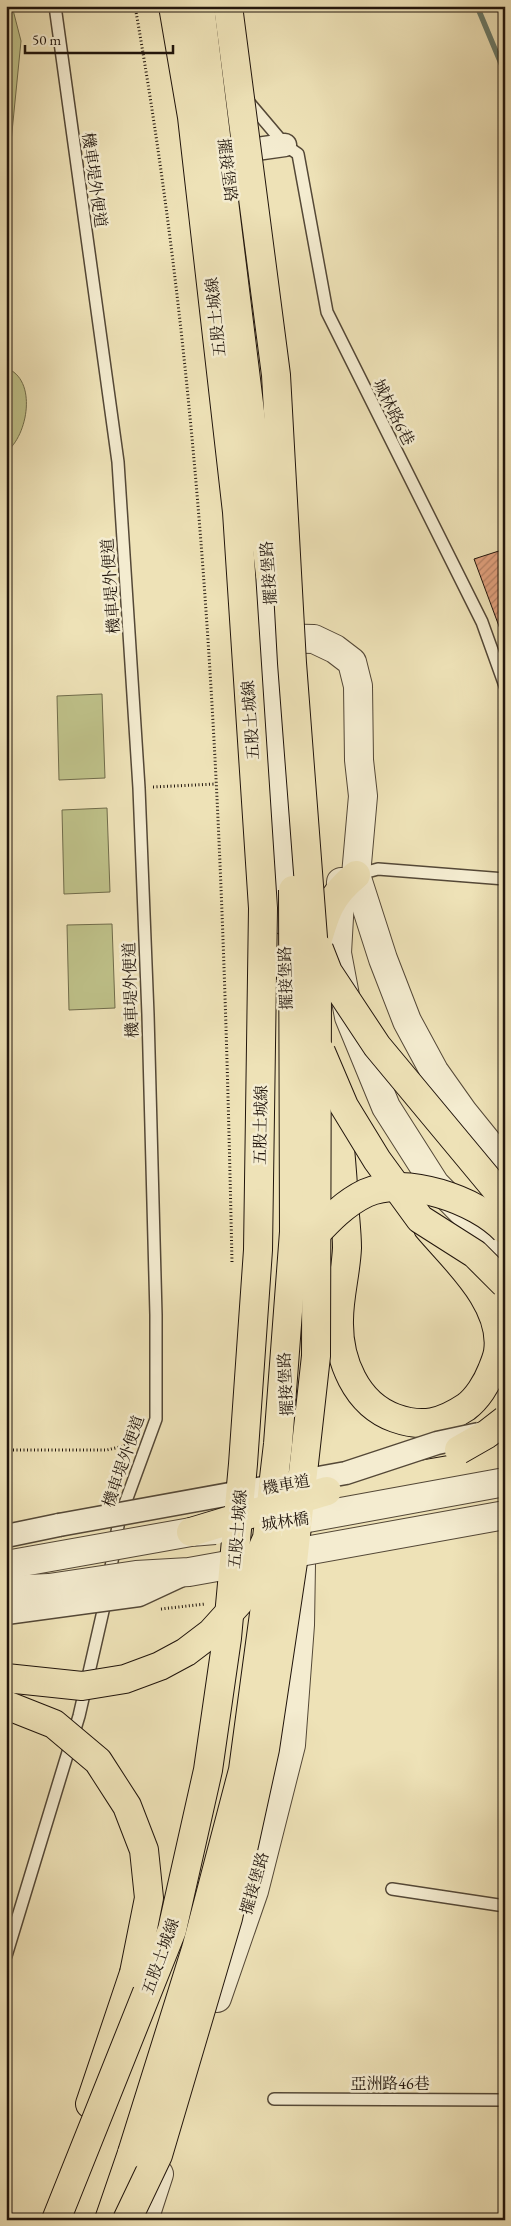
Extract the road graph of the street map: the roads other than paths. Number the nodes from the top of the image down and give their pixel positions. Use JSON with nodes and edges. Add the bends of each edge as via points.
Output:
{"nodes":[{"id":1,"x":55,"y":6,"type":"edge"},
{"id":2,"x":173,"y":6,"type":"edge"},
{"id":3,"x":200,"y":6,"type":"edge"},
{"id":4,"x":204,"y":6,"type":"edge"},
{"id":5,"x":229,"y":6,"type":"edge"},
{"id":6,"x":219,"y":62,"type":"junction"},
{"id":7,"x":285,"y":145,"type":"junction"},
{"id":8,"x":226,"y":154,"type":"junction"},
{"id":9,"x":272,"y":638,"type":"junction"},
{"id":10,"x":292,"y":663,"type":"junction"},
{"id":11,"x":505,"y":686,"type":"edge"},
{"id":12,"x":288,"y":854,"type":"junction"},
{"id":13,"x":505,"y":879,"type":"edge"},
{"id":14,"x":348,"y":882,"type":"junction"},
{"id":15,"x":505,"y":1164,"type":"edge"},
{"id":16,"x":505,"y":1200,"type":"edge"},
{"id":17,"x":420,"y":1219,"type":"junction"},
{"id":18,"x":505,"y":1230,"type":"edge"},
{"id":19,"x":505,"y":1255,"type":"edge"},
{"id":20,"x":505,"y":1284,"type":"edge"},
{"id":21,"x":505,"y":1420,"type":"edge"},
{"id":22,"x":480,"y":1434,"type":"dead end"},
{"id":23,"x":505,"y":1450,"type":"edge"},
{"id":24,"x":505,"y":1482,"type":"edge"},
{"id":25,"x":327,"y":1491,"type":"junction"},
{"id":26,"x":505,"y":1515,"type":"edge"},
{"id":27,"x":191,"y":1532,"type":"junction"},
{"id":28,"x":6,"y":1536,"type":"edge"},
{"id":29,"x":6,"y":1565,"type":"edge"},
{"id":30,"x":189,"y":1572,"type":"junction"},
{"id":31,"x":6,"y":1590,"type":"edge"},
{"id":32,"x":6,"y":1613,"type":"edge"},
{"id":33,"x":6,"y":1678,"type":"edge"},
{"id":34,"x":6,"y":1704,"type":"edge"},
{"id":35,"x":392,"y":1889,"type":"dead end"},
{"id":36,"x":505,"y":1906,"type":"edge"},
{"id":37,"x":6,"y":1956,"type":"edge"},
{"id":38,"x":274,"y":2099,"type":"dead end"},
{"id":39,"x":505,"y":2100,"type":"edge"},
{"id":40,"x":51,"y":2220,"type":"edge"},
{"id":41,"x":56,"y":2220,"type":"edge"},
{"id":42,"x":109,"y":2220,"type":"edge"},
{"id":43,"x":127,"y":2220,"type":"edge"},
{"id":44,"x":144,"y":2220,"type":"edge"}],
"edges":[{"from":1,"to":37,"type":"lane","name":"機車堤外便道","via":[[118,462],[140,788],[156,1419],[119,1520],[102,1616],[79,1716]]},
{"from":2,"to":41,"type":"highway","name":"五股土城線","bridge":true,"via":[[192,117],[238,522],[263,908],[258,1250],[227,1638],[208,1770],[172,1930]]},
{"from":3,"to":12,"type":"highway","bridge":true,"via":[[269,567]]},
{"from":4,"to":6,"type":"street","name":"擺接堡路"},
{"from":5,"to":6,"type":"street"},
{"from":5,"to":10,"type":"highway","bridge":true,"via":[[276,375]]},
{"from":6,"to":7,"type":"lane","name":"城林路6巷"},
{"from":6,"to":8,"type":"street","name":"擺接堡路"},
{"from":7,"to":8,"type":"street"},
{"from":7,"to":11,"type":"lane","name":"城林路6巷","via":[[298,154],[327,312],[482,622]]},
{"from":8,"to":9,"type":"street","name":"擺接堡路","via":[[257,429]]},
{"from":9,"to":14,"type":"street","via":[[314,639],[352,662],[358,686],[359,760],[348,797]]},
{"from":9,"to":44,"type":"street","name":"擺接堡路","via":[[290,1143],[302,1215],[312,1398],[291,1746],[254,1891]]},
{"from":10,"to":33,"type":"highway","bridge":true,"via":[[294,1232],[278,1444],[267,1538],[239,1602],[211,1633],[186,1652],[125,1679],[82,1686]]},
{"from":10,"to":43,"type":"highway","bridge":true,"via":[[317,990],[316,1356],[292,1562],[265,1749],[230,1909],[158,2155]]},
{"from":12,"to":16,"type":"highway","bridge":true,"via":[[303,910],[328,972],[377,1046]]},
{"from":12,"to":17,"type":"highway","bridge":true,"via":[[292,940],[313,1033],[344,1106],[377,1160]]},
{"from":13,"to":14,"type":"lane","via":[[378,869]]},
{"from":14,"to":15,"type":"street","via":[[407,1022],[434,1071]]},
{"from":14,"to":17,"type":"highway","bridge":true,"via":[[326,909],[314,951],[340,1135],[347,1249],[339,1321],[344,1356],[355,1386],[382,1413],[408,1423],[426,1424],[449,1418],[472,1403],[489,1378],[498,1352],[497,1329],[487,1298]]},
{"from":14,"to":19,"type":"street","via":[[337,953],[349,1017],[386,1107],[435,1184]]},
{"from":17,"to":20,"type":"highway","bridge":true,"via":[[475,1254]]},
{"from":18,"to":42,"type":"highway","bridge":true,"via":[[475,1207],[451,1196],[394,1187],[367,1192],[339,1210],[310,1241],[298,1282],[287,1444],[242,1770],[196,1949]]},
{"from":21,"to":25,"type":"highway","bridge":true,"via":[[459,1450]]},
{"from":22,"to":28,"type":"street","name":"機車道","bridge":true,"via":[[437,1443],[346,1473]]},
{"from":23,"to":25,"type":"highway","via":[[454,1469]]},
{"from":24,"to":27,"type":"street","name":"城林橋","bridge":true,"via":[[288,1522]]},
{"from":25,"to":27,"type":"highway","bridge":true},
{"from":26,"to":30,"type":"street","name":"城林橋","bridge":true},
{"from":27,"to":29,"type":"street","name":"城林橋","bridge":true},
{"from":30,"to":31,"type":"street","name":"城林橋","bridge":true},
{"from":30,"to":32,"type":"street","bridge":true,"via":[[139,1595]]},
{"from":34,"to":40,"type":"highway","bridge":true,"via":[[54,1724],[98,1760],[127,1806],[144,1850],[149,1898],[134,1972]]},
{"from":35,"to":36,"type":"lane"},
{"from":38,"to":39,"type":"lane","name":"亞洲路46巷"}]}
